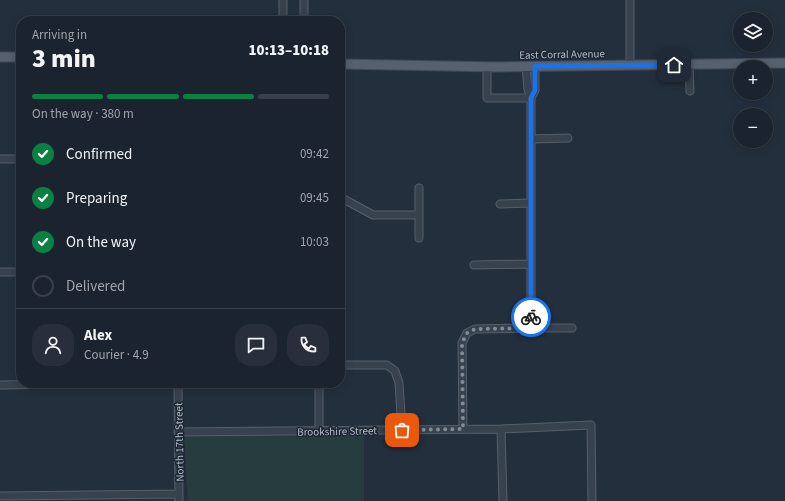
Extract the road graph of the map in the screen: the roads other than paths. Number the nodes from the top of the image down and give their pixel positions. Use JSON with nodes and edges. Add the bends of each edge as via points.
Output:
{"nodes":[{"id":1,"x":283,"y":0,"type":"edge"},
{"id":2,"x":304,"y":0,"type":"edge"},
{"id":3,"x":630,"y":0,"type":"edge"},
{"id":4,"x":283,"y":16,"type":"edge"},
{"id":5,"x":304,"y":16,"type":"edge"},
{"id":6,"x":16,"y":57,"type":"edge"},
{"id":7,"x":0,"y":58,"type":"edge"},
{"id":8,"x":785,"y":63,"type":"edge"},
{"id":9,"x":345,"y":64,"type":"edge"},
{"id":10,"x":689,"y":64,"type":"junction"},
{"id":11,"x":630,"y":65,"type":"junction"},
{"id":12,"x":531,"y":66,"type":"junction"},
{"id":13,"x":487,"y":67,"type":"junction"},
{"id":14,"x":690,"y":91,"type":"dead end"},
{"id":15,"x":531,"y":98,"type":"junction"},
{"id":16,"x":568,"y":138,"type":"dead end"},
{"id":17,"x":531,"y":139,"type":"junction"},
{"id":18,"x":0,"y":159,"type":"edge"},
{"id":19,"x":16,"y":159,"type":"edge"},
{"id":20,"x":419,"y":188,"type":"dead end"},
{"id":21,"x":345,"y":200,"type":"edge"},
{"id":22,"x":531,"y":203,"type":"junction"},
{"id":23,"x":500,"y":204,"type":"dead end"},
{"id":24,"x":419,"y":215,"type":"junction"},
{"id":25,"x":419,"y":238,"type":"dead end"},
{"id":26,"x":531,"y":264,"type":"junction"},
{"id":27,"x":474,"y":265,"type":"dead end"},
{"id":28,"x":0,"y":272,"type":"edge"},
{"id":29,"x":16,"y":272,"type":"edge"},
{"id":30,"x":531,"y":328,"type":"junction"},
{"id":31,"x":572,"y":328,"type":"dead end"},
{"id":32,"x":345,"y":365,"type":"edge"},
{"id":33,"x":0,"y":385,"type":"edge"},
{"id":34,"x":16,"y":385,"type":"edge"},
{"id":35,"x":178,"y":388,"type":"edge"},
{"id":36,"x":319,"y":388,"type":"edge"},
{"id":37,"x":463,"y":429,"type":"junction"},
{"id":38,"x":502,"y":429,"type":"junction"},
{"id":39,"x":402,"y":430,"type":"junction"},
{"id":40,"x":318,"y":431,"type":"junction"},
{"id":41,"x":178,"y":432,"type":"junction"},
{"id":42,"x":0,"y":496,"type":"edge"},
{"id":43,"x":179,"y":498,"type":"edge"},
{"id":44,"x":502,"y":501,"type":"edge"},
{"id":45,"x":592,"y":501,"type":"edge"}],
"edges":[{"from":1,"to":4,"type":"street"},
{"from":2,"to":5,"type":"street"},
{"from":3,"to":11,"type":"street"},
{"from":6,"to":7,"type":"main road"},
{"from":8,"to":10,"type":"main road","name":"East Corral Avenue"},
{"from":9,"to":13,"type":"main road","name":"East Corral Avenue"},
{"from":10,"to":11,"type":"main road","name":"East Corral Avenue"},
{"from":10,"to":14,"type":"street"},
{"from":11,"to":12,"type":"main road","name":"East Corral Avenue"},
{"from":12,"to":13,"type":"main road","name":"East Corral Avenue"},
{"from":12,"to":15,"type":"street","via":[[535,90]]},
{"from":13,"to":15,"type":"street","via":[[487,98]]},
{"from":15,"to":17,"type":"street"},
{"from":16,"to":17,"type":"street"},
{"from":17,"to":22,"type":"street"},
{"from":18,"to":19,"type":"street"},
{"from":20,"to":24,"type":"street"},
{"from":21,"to":24,"type":"street","via":[[373,215]]},
{"from":22,"to":23,"type":"street"},
{"from":22,"to":26,"type":"street"},
{"from":24,"to":25,"type":"street"},
{"from":26,"to":27,"type":"street"},
{"from":26,"to":30,"type":"street"},
{"from":28,"to":29,"type":"street"},
{"from":30,"to":31,"type":"street"},
{"from":30,"to":37,"type":"street","via":[[475,329],[467,333],[462,343]]},
{"from":32,"to":39,"type":"street","via":[[387,365],[395,371],[399,383]]},
{"from":33,"to":34,"type":"street"},
{"from":35,"to":41,"type":"street","name":"North 17th Street"},
{"from":36,"to":40,"type":"street"},
{"from":37,"to":38,"type":"street","name":"Brookshire Street"},
{"from":37,"to":39,"type":"street","name":"Brookshire Street"},
{"from":38,"to":44,"type":"street"},
{"from":38,"to":45,"type":"street","name":"Brookshire Street","via":[[591,426]]},
{"from":39,"to":40,"type":"street","name":"Brookshire Street"},
{"from":40,"to":41,"type":"street","name":"Brookshire Street"},
{"from":41,"to":43,"type":"street","name":"North 17th Street"},
{"from":42,"to":43,"type":"street"}]}
